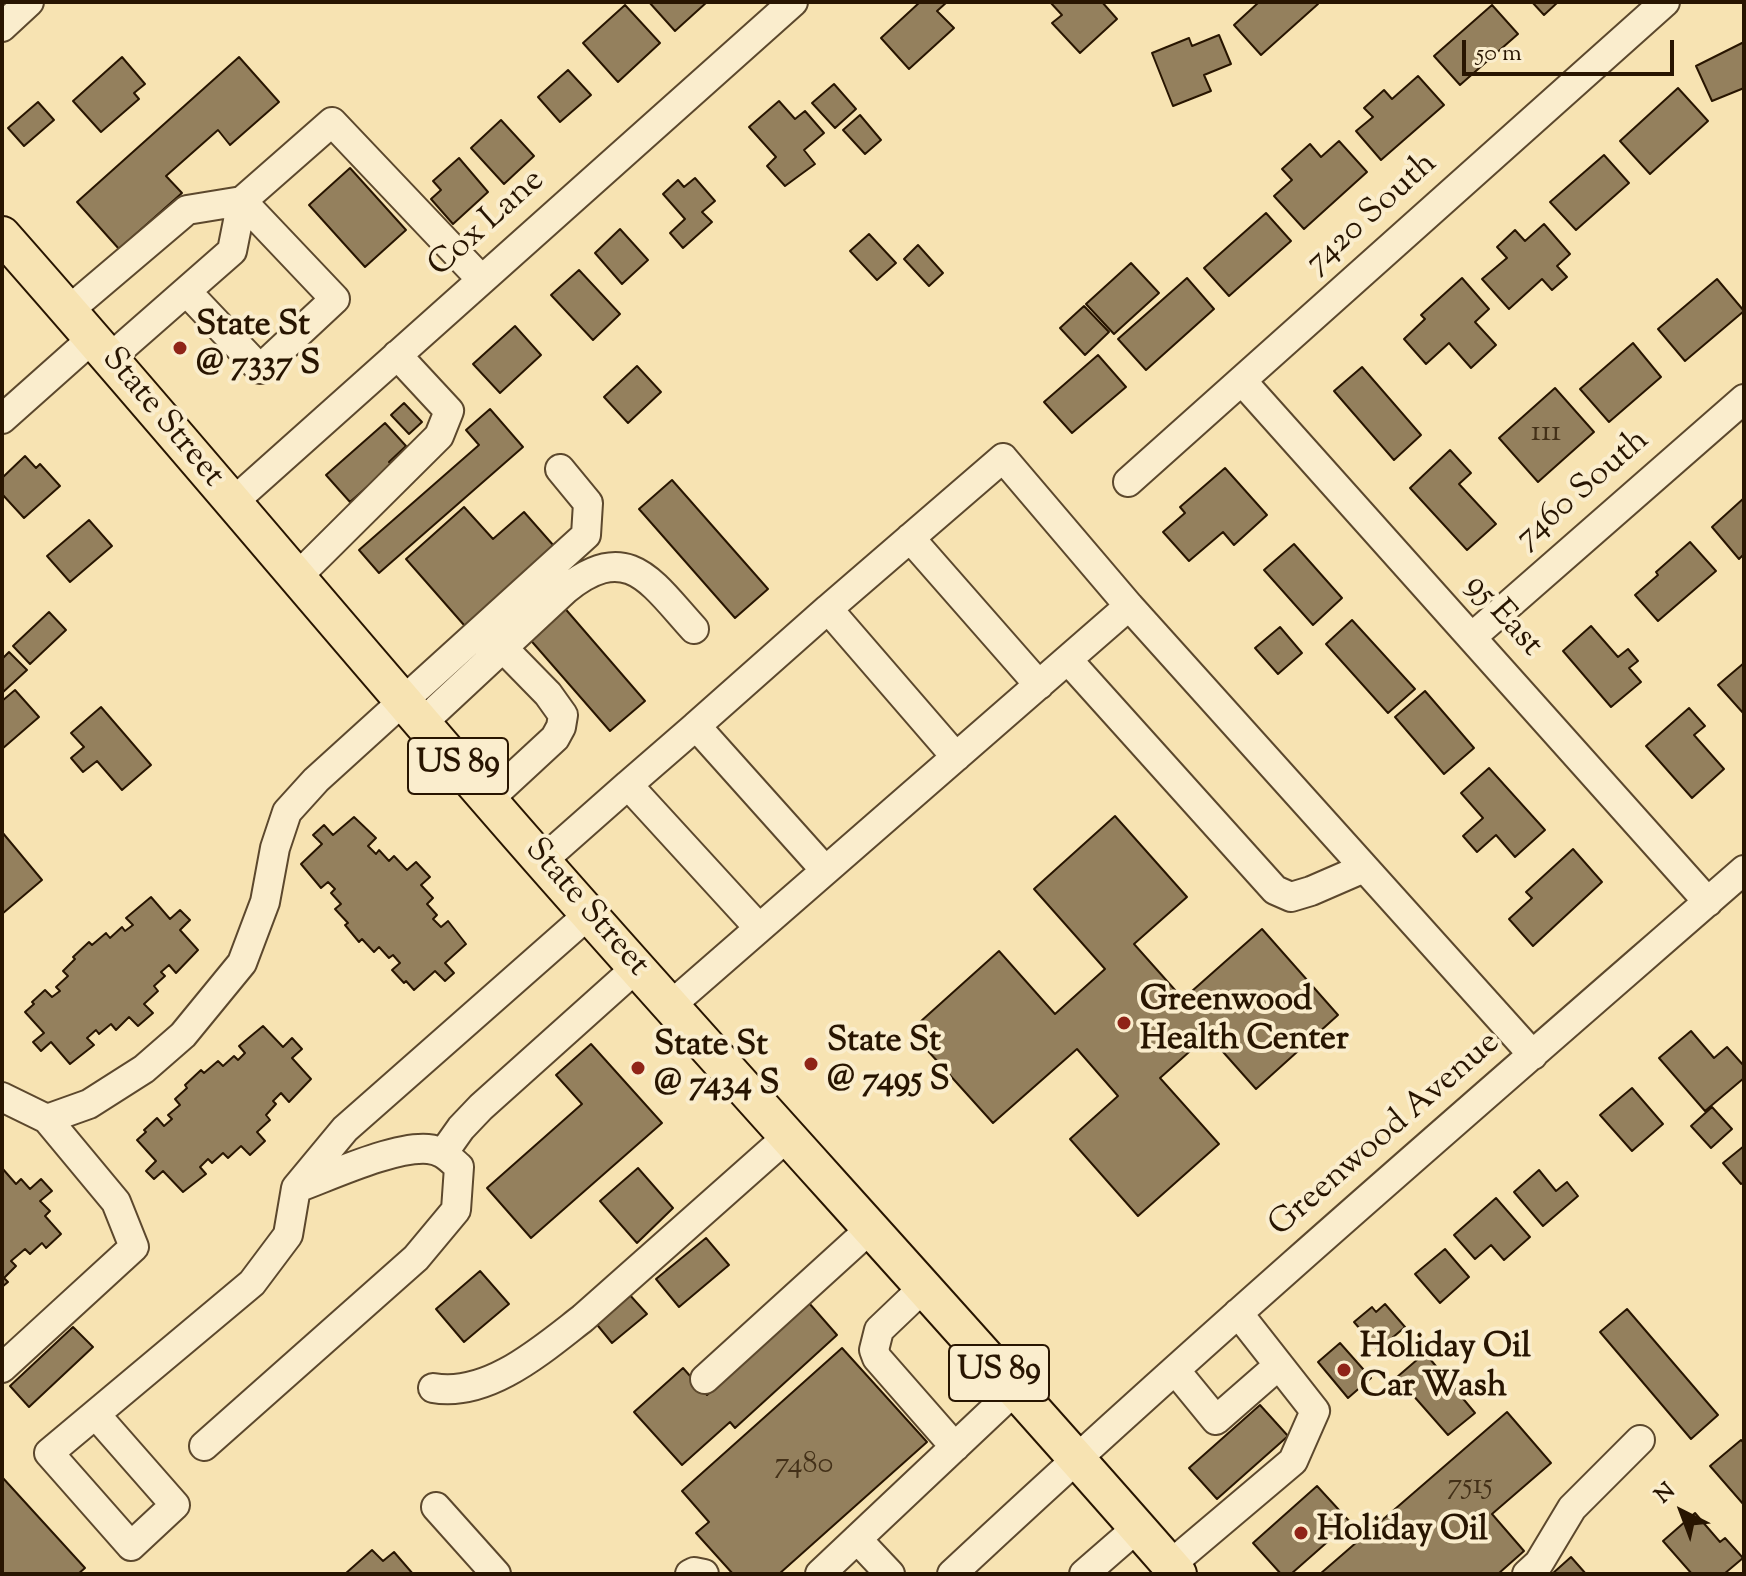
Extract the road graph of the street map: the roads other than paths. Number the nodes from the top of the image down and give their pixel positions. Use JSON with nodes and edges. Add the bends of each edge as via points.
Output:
{"nodes":[{"id":1,"x":29,"y":2,"type":"edge"},
{"id":2,"x":1665,"y":2,"type":"edge"},
{"id":3,"x":786,"y":4,"type":"edge"},
{"id":4,"x":2,"y":27,"type":"edge"},
{"id":5,"x":242,"y":201,"type":"junction"},
{"id":6,"x":2,"y":235,"type":"edge"},
{"id":7,"x":481,"y":279,"type":"junction"},
{"id":8,"x":187,"y":292,"type":"junction"},
{"id":9,"x":68,"y":311,"type":"junction"},
{"id":10,"x":102,"y":348,"type":"junction"},
{"id":11,"x":397,"y":355,"type":"junction"},
{"id":12,"x":1242,"y":381,"type":"junction"},
{"id":13,"x":1744,"y":399,"type":"edge"},
{"id":14,"x":6,"y":408,"type":"edge"},
{"id":15,"x":560,"y":469,"type":"dead end"},
{"id":16,"x":1128,"y":482,"type":"dead end"},
{"id":17,"x":232,"y":503,"type":"junction"},
{"id":18,"x":910,"y":538,"type":"junction"},
{"id":19,"x":298,"y":576,"type":"junction"},
{"id":20,"x":1129,"y":606,"type":"junction"},
{"id":21,"x":828,"y":609,"type":"junction"},
{"id":22,"x":694,"y":629,"type":"dead end"},
{"id":23,"x":1472,"y":637,"type":"junction"},
{"id":24,"x":503,"y":648,"type":"junction"},
{"id":25,"x":1068,"y":660,"type":"junction"},
{"id":26,"x":1039,"y":685,"type":"junction"},
{"id":27,"x":413,"y":713,"type":"junction"},
{"id":28,"x":696,"y":726,"type":"junction"},
{"id":29,"x":956,"y":757,"type":"junction"},
{"id":30,"x":628,"y":785,"type":"junction"},
{"id":31,"x":488,"y":800,"type":"junction"},
{"id":32,"x":542,"y":861,"type":"junction"},
{"id":33,"x":1364,"y":868,"type":"junction"},
{"id":34,"x":825,"y":870,"type":"junction"},
{"id":35,"x":1744,"y":870,"type":"edge"},
{"id":36,"x":1708,"y":902,"type":"junction"},
{"id":37,"x":589,"y":914,"type":"junction"},
{"id":38,"x":759,"y":928,"type":"junction"},
{"id":39,"x":636,"y":968,"type":"junction"},
{"id":40,"x":670,"y":1006,"type":"junction"},
{"id":41,"x":1533,"y":1055,"type":"junction"},
{"id":42,"x":2,"y":1097,"type":"edge"},
{"id":43,"x":47,"y":1119,"type":"junction"},
{"id":44,"x":787,"y":1137,"type":"junction"},
{"id":45,"x":444,"y":1152,"type":"junction"},
{"id":46,"x":296,"y":1188,"type":"junction"},
{"id":47,"x":870,"y":1229,"type":"junction"},
{"id":48,"x":923,"y":1288,"type":"junction"},
{"id":49,"x":1238,"y":1313,"type":"junction"},
{"id":50,"x":1279,"y":1365,"type":"junction"},
{"id":51,"x":2,"y":1368,"type":"edge"},
{"id":52,"x":1175,"y":1370,"type":"junction"},
{"id":53,"x":705,"y":1379,"type":"dead end"},
{"id":54,"x":433,"y":1388,"type":"dead end"},
{"id":55,"x":1015,"y":1390,"type":"junction"},
{"id":56,"x":96,"y":1415,"type":"junction"},
{"id":57,"x":1640,"y":1440,"type":"dead end"},
{"id":58,"x":204,"y":1446,"type":"dead end"},
{"id":59,"x":955,"y":1447,"type":"junction"},
{"id":60,"x":1076,"y":1457,"type":"junction"},
{"id":61,"x":436,"y":1507,"type":"dead end"},
{"id":62,"x":1138,"y":1527,"type":"junction"},
{"id":63,"x":857,"y":1539,"type":"junction"},
{"id":64,"x":1174,"y":1569,"type":"edge"},
{"id":65,"x":496,"y":1574,"type":"edge"},
{"id":66,"x":690,"y":1574,"type":"edge"},
{"id":67,"x":704,"y":1574,"type":"edge"},
{"id":68,"x":820,"y":1574,"type":"edge"},
{"id":69,"x":890,"y":1574,"type":"edge"},
{"id":70,"x":952,"y":1574,"type":"edge"},
{"id":71,"x":1084,"y":1574,"type":"edge"},
{"id":72,"x":1527,"y":1574,"type":"edge"}],
"edges":[{"from":1,"to":4,"type":"street"},
{"from":2,"to":12,"type":"street","name":"7420 South"},
{"from":3,"to":7,"type":"street","name":"Cox Lane"},
{"from":5,"to":7,"type":"street","via":[[332,122]]},
{"from":5,"to":8,"type":"street","via":[[232,251]]},
{"from":5,"to":8,"type":"street","via":[[335,299],[260,369]]},
{"from":5,"to":9,"type":"street","via":[[187,210]]},
{"from":6,"to":9,"type":"main road","name":"State Street","number":"US 89"},
{"from":7,"to":11,"type":"street","name":"Cox Lane"},
{"from":8,"to":10,"type":"street"},
{"from":9,"to":10,"type":"main road","name":"State Street","number":"US 89"},
{"from":10,"to":14,"type":"street"},
{"from":10,"to":17,"type":"main road","name":"State Street","number":"US 89"},
{"from":11,"to":17,"type":"street","name":"Cox Lane"},
{"from":11,"to":19,"type":"street","via":[[449,411],[439,436]]},
{"from":12,"to":16,"type":"street","name":"7420 South"},
{"from":12,"to":23,"type":"street","name":"95 East"},
{"from":13,"to":23,"type":"street","name":"7460 South"},
{"from":15,"to":27,"type":"street","via":[[588,503],[586,535]]},
{"from":17,"to":19,"type":"main road","name":"State Street","number":"US 89"},
{"from":18,"to":20,"type":"street","via":[[1003,458]]},
{"from":18,"to":21,"type":"street"},
{"from":18,"to":26,"type":"street"},
{"from":19,"to":27,"type":"main road","name":"State Street","number":"US 89"},
{"from":20,"to":25,"type":"street"},
{"from":20,"to":33,"type":"street"},
{"from":21,"to":28,"type":"street"},
{"from":21,"to":29,"type":"street"},
{"from":22,"to":24,"type":"street","via":[[647,579],[617,565],[585,574]]},
{"from":23,"to":36,"type":"street","name":"95 East"},
{"from":24,"to":27,"type":"street"},
{"from":24,"to":31,"type":"street","via":[[563,715],[555,738]]},
{"from":25,"to":26,"type":"street"},
{"from":25,"to":33,"type":"street","via":[[1275,890],[1291,897]]},
{"from":26,"to":29,"type":"street"},
{"from":27,"to":31,"type":"main road","name":"State Street","number":"US 89"},
{"from":27,"to":43,"type":"street","via":[[316,780],[287,812],[265,902],[242,963],[183,1035],[100,1097]]},
{"from":28,"to":30,"type":"street"},
{"from":28,"to":34,"type":"street"},
{"from":29,"to":34,"type":"street"},
{"from":30,"to":32,"type":"street"},
{"from":30,"to":38,"type":"street"},
{"from":31,"to":32,"type":"main road","name":"State Street","number":"US 89"},
{"from":32,"to":37,"type":"main road","name":"State Street","number":"US 89"},
{"from":33,"to":41,"type":"street"},
{"from":34,"to":38,"type":"street"},
{"from":35,"to":36,"type":"street","name":"Greenwood Avenue"},
{"from":36,"to":41,"type":"street","name":"Greenwood Avenue"},
{"from":37,"to":39,"type":"main road","name":"State Street","number":"US 89"},
{"from":37,"to":46,"type":"street","via":[[345,1129]]},
{"from":38,"to":40,"type":"street"},
{"from":39,"to":40,"type":"main road","name":"State Street","number":"US 89"},
{"from":39,"to":45,"type":"street","via":[[481,1107]]},
{"from":40,"to":44,"type":"main road","name":"State Street","number":"US 89"},
{"from":41,"to":49,"type":"street","name":"Greenwood Avenue"},
{"from":42,"to":43,"type":"street"},
{"from":43,"to":51,"type":"street","via":[[116,1202],[134,1247]]},
{"from":44,"to":47,"type":"main road","name":"State Street","number":"US 89"},
{"from":44,"to":54,"type":"street","via":[[549,1345],[507,1373],[462,1389]]},
{"from":45,"to":46,"type":"street","via":[[427,1148],[393,1154]]},
{"from":45,"to":58,"type":"street","via":[[459,1167],[459,1184],[456,1210],[437,1234]]},
{"from":46,"to":56,"type":"street","via":[[288,1235],[252,1283]]},
{"from":47,"to":48,"type":"main road","name":"State Street","number":"US 89"},
{"from":47,"to":53,"type":"street"},
{"from":48,"to":55,"type":"main road","name":"State Street","number":"US 89"},
{"from":48,"to":59,"type":"street","via":[[879,1330],[874,1350]]},
{"from":49,"to":50,"type":"street"},
{"from":49,"to":52,"type":"street","name":"Greenwood Avenue"},
{"from":50,"to":52,"type":"street","via":[[1216,1420]]},
{"from":50,"to":64,"type":"street","via":[[1315,1411],[1293,1461]]},
{"from":52,"to":60,"type":"street","name":"Greenwood Avenue"},
{"from":55,"to":59,"type":"street"},
{"from":55,"to":60,"type":"main road","name":"State Street","number":"US 89"},
{"from":56,"to":56,"type":"street","via":[[49,1453],[131,1546],[175,1505]]},
{"from":57,"to":72,"type":"street","via":[[1572,1508]]},
{"from":59,"to":63,"type":"street"},
{"from":60,"to":62,"type":"main road","name":"State Street","number":"US 89"},
{"from":60,"to":70,"type":"street","name":"Greenwood Avenue"},
{"from":61,"to":65,"type":"street"},
{"from":62,"to":64,"type":"main road","name":"State Street","number":"US 89"},
{"from":62,"to":71,"type":"street"},
{"from":63,"to":68,"type":"street"},
{"from":63,"to":69,"type":"street"},
{"from":66,"to":67,"type":"street"}]}
